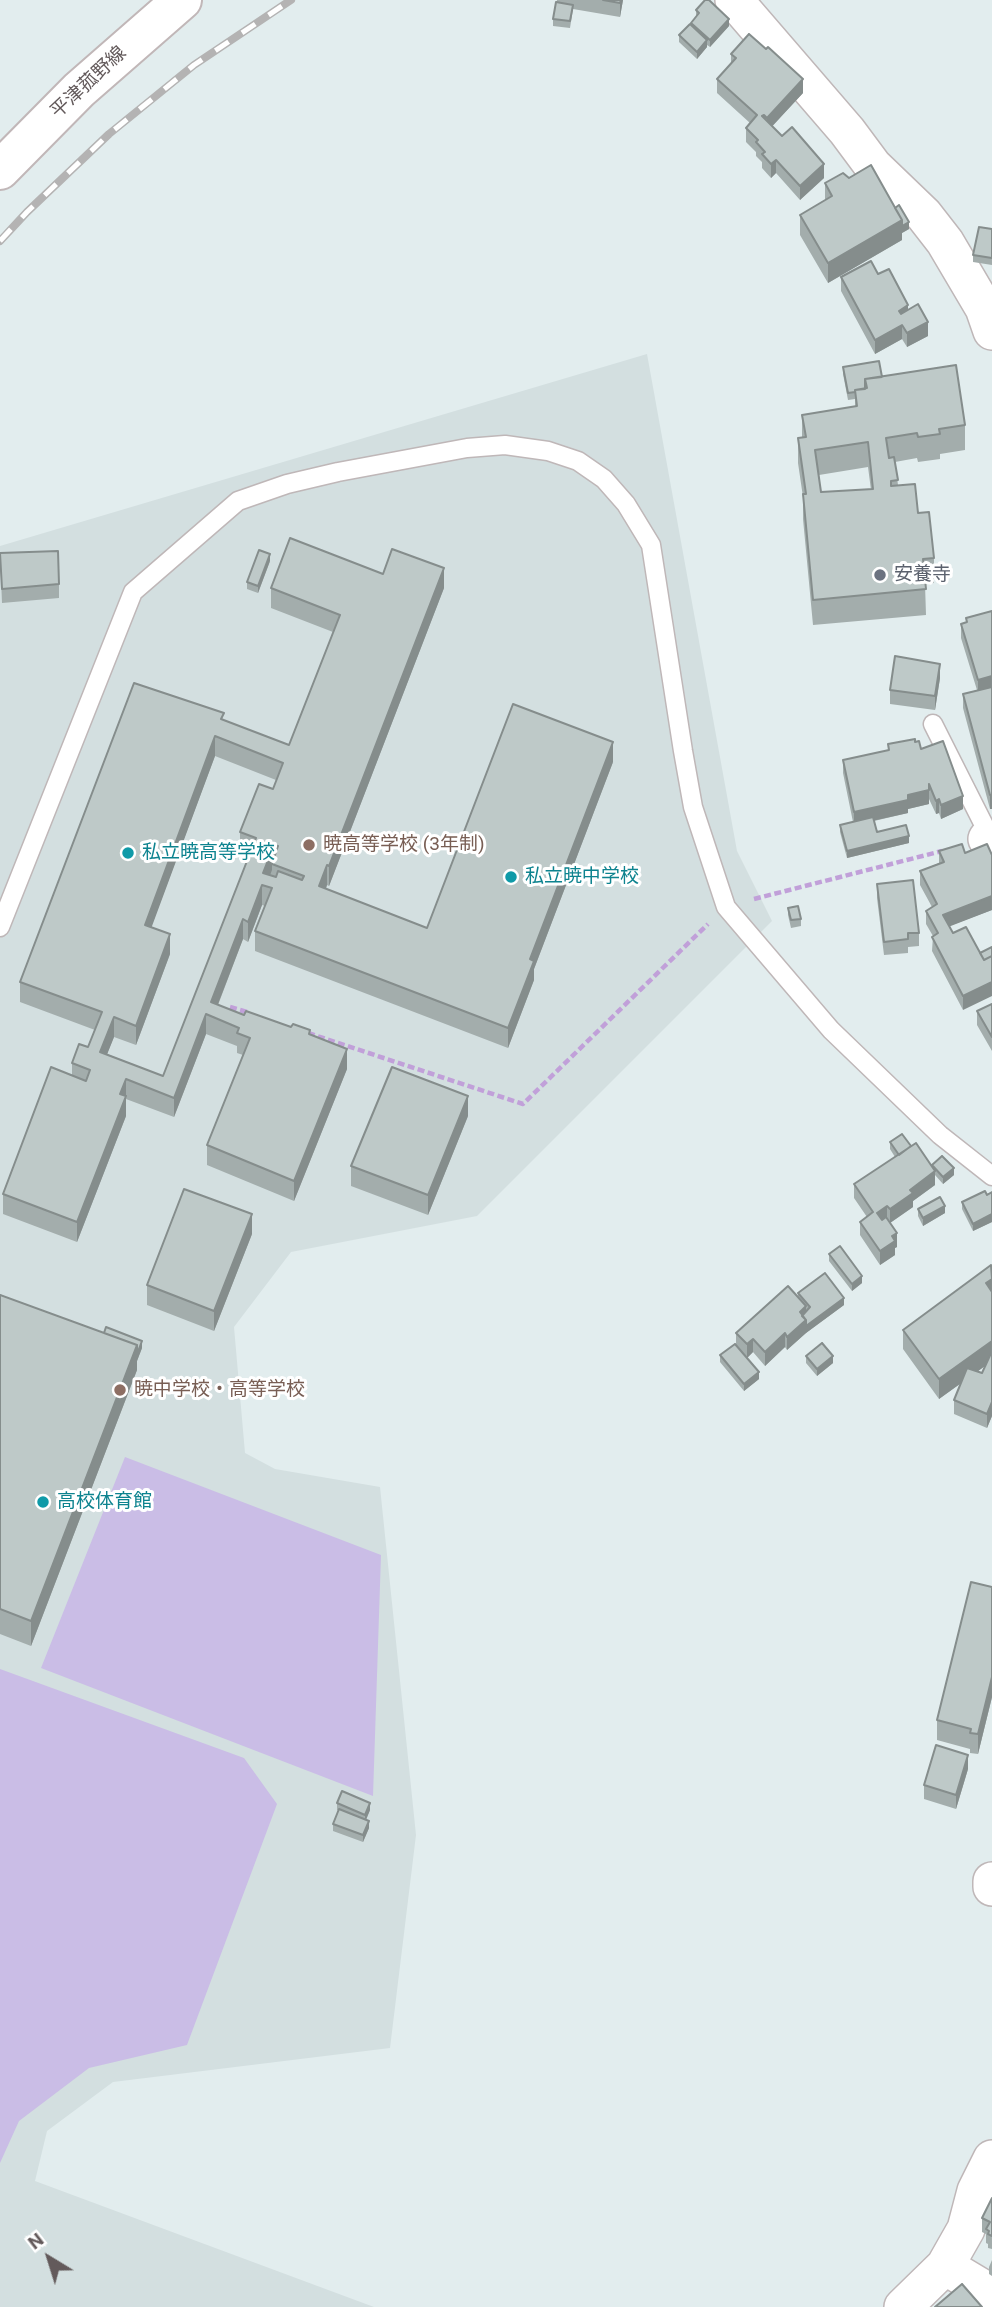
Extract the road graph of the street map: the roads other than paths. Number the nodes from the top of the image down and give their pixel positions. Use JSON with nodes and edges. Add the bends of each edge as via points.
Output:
{"nodes":[{"id":1,"x":182,"y":0,"type":"edge"},
{"id":2,"x":734,"y":0,"type":"edge"},
{"id":3,"x":0,"y":170,"type":"edge"},
{"id":4,"x":992,"y":331,"type":"edge"},
{"id":5,"x":933,"y":724,"type":"dead end"},
{"id":6,"x":991,"y":840,"type":"edge"},
{"id":7,"x":0,"y":927,"type":"edge"},
{"id":8,"x":992,"y":1176,"type":"edge"},
{"id":9,"x":992,"y":1881,"type":"edge"},
{"id":10,"x":992,"y":1887,"type":"edge"},
{"id":11,"x":992,"y":2159,"type":"edge"},
{"id":12,"x":946,"y":2266,"type":"junction"},
{"id":13,"x":992,"y":2294,"type":"edge"},
{"id":14,"x":903,"y":2307,"type":"edge"}],
"edges":[{"from":1,"to":3,"type":"main road","name":"平津菰野線","via":[[79,90]]},
{"from":2,"to":4,"type":"street","via":[[873,166],[924,215],[984,308]]},
{"from":5,"to":6,"type":"lane"},
{"from":7,"to":8,"type":"lane","via":[[133,592],[246,498],[338,472],[467,448],[505,445],[548,451],[578,461],[604,479],[651,544],[693,807],[726,907],[831,1030],[940,1135]]},
{"from":9,"to":10,"type":"street"},
{"from":11,"to":12,"type":"street","via":[[976,2191],[966,2230]]},
{"from":12,"to":13,"type":"street"},
{"from":12,"to":14,"type":"street"}]}
